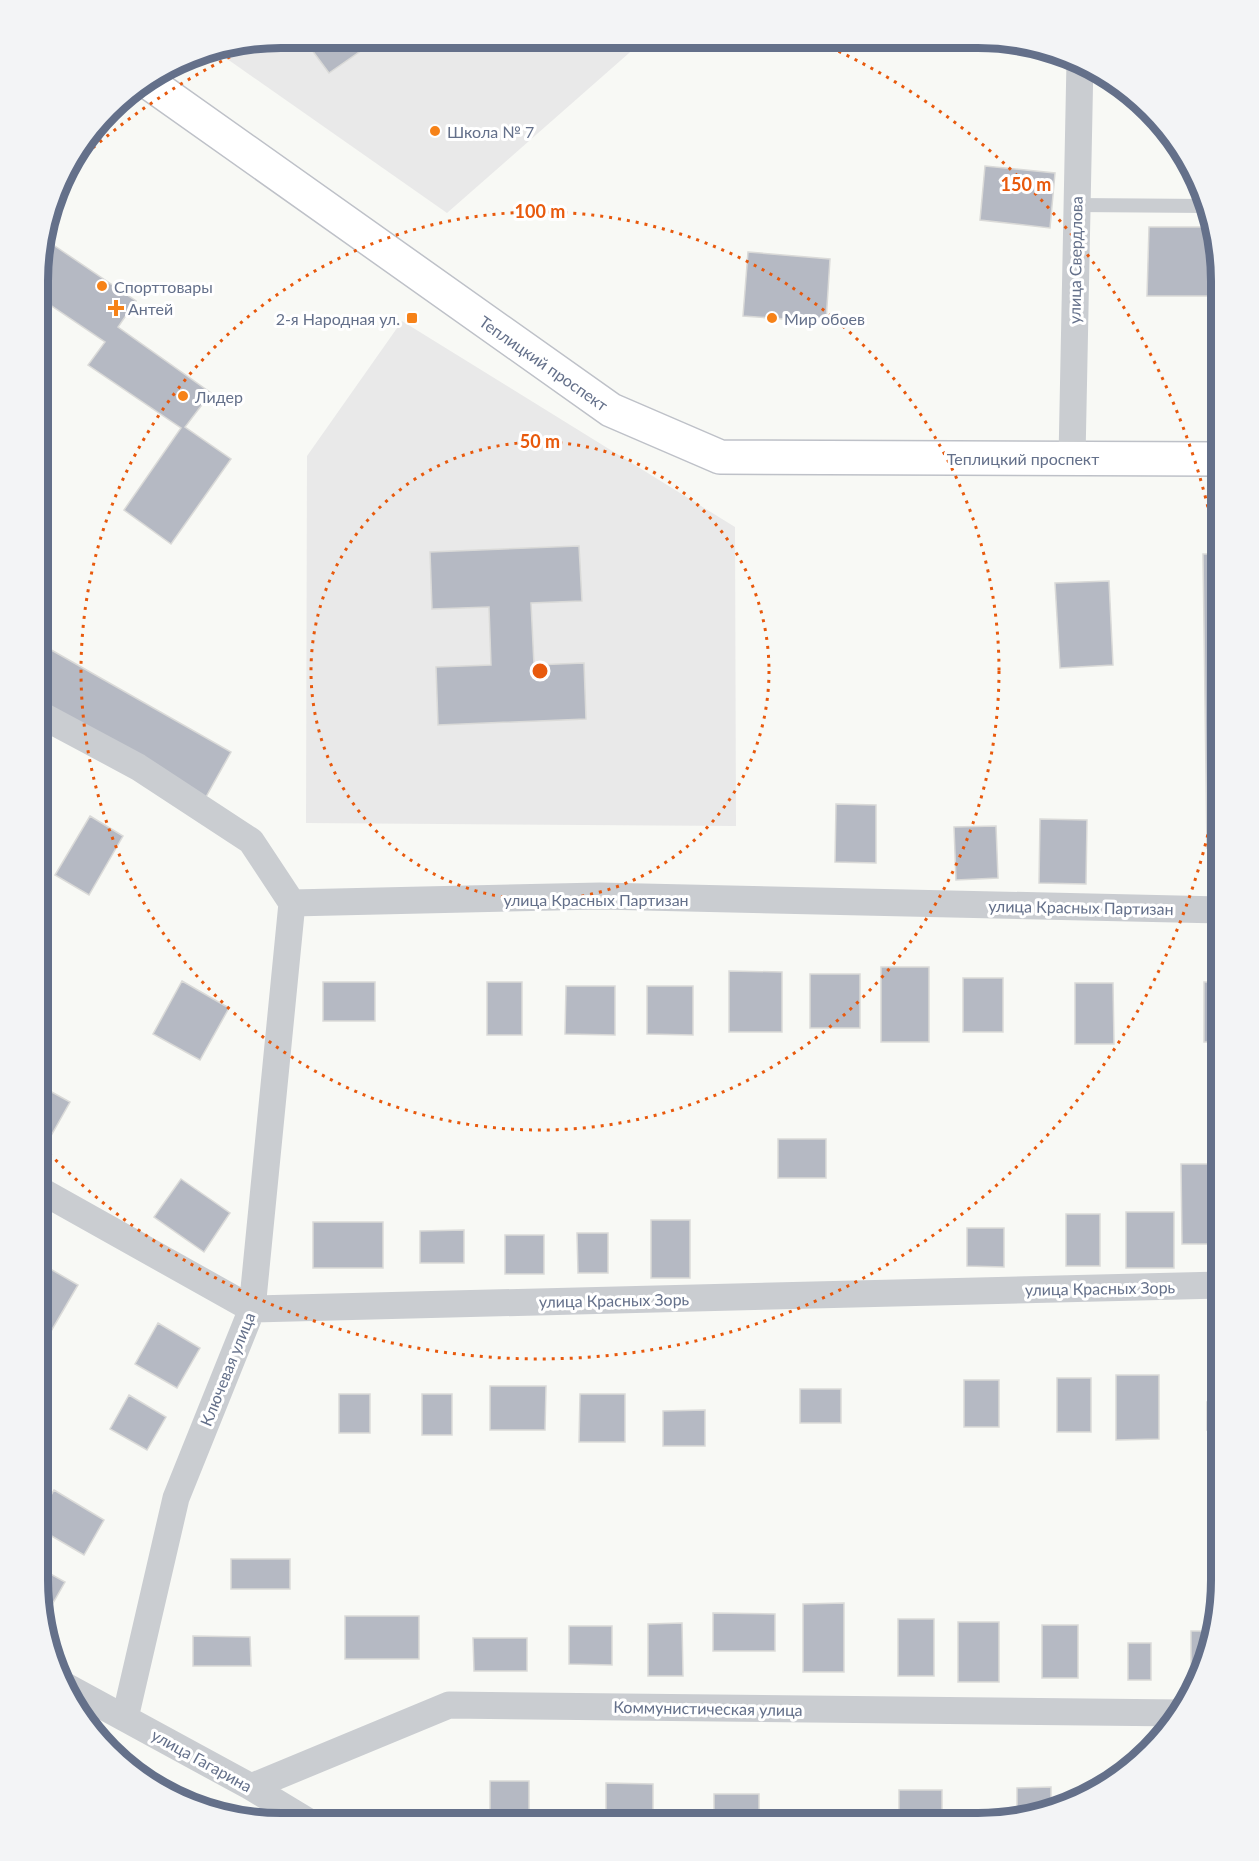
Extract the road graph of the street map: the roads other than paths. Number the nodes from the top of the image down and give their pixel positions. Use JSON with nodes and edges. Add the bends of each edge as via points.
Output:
{"nodes":[{"id":1,"x":1080,"y":71,"type":"edge"},
{"id":2,"x":153,"y":86,"type":"edge"},
{"id":3,"x":1076,"y":205,"type":"junction"},
{"id":4,"x":1199,"y":206,"type":"edge"},
{"id":5,"x":1072,"y":458,"type":"junction"},
{"id":6,"x":1211,"y":459,"type":"edge"},
{"id":7,"x":48,"y":719,"type":"edge"},
{"id":8,"x":292,"y":903,"type":"junction"},
{"id":9,"x":1211,"y":910,"type":"edge"},
{"id":10,"x":48,"y":1195,"type":"edge"},
{"id":11,"x":1211,"y":1285,"type":"edge"},
{"id":12,"x":252,"y":1309,"type":"junction"},
{"id":13,"x":76,"y":1692,"type":"edge"},
{"id":14,"x":1170,"y":1713,"type":"edge"},
{"id":15,"x":125,"y":1718,"type":"junction"},
{"id":16,"x":251,"y":1787,"type":"junction"},
{"id":17,"x":294,"y":1813,"type":"edge"}],
"edges":[{"from":1,"to":3,"type":"street","name":"улица Свердлова"},
{"from":2,"to":5,"type":"main road","name":"Теплицкий проспект","via":[[611,410],[720,457]]},
{"from":3,"to":4,"type":"lane"},
{"from":3,"to":5,"type":"street","name":"улица Свердлова"},
{"from":5,"to":6,"type":"main road","name":"Теплицкий проспект"},
{"from":7,"to":8,"type":"street","via":[[138,767],[251,840]]},
{"from":8,"to":9,"type":"street","name":"улица Красных Партизан","via":[[600,896]]},
{"from":8,"to":12,"type":"street","name":"Ключевая улица"},
{"from":10,"to":12,"type":"street"},
{"from":11,"to":12,"type":"street","name":"улица Красных Зорь"},
{"from":12,"to":15,"type":"street","name":"Ключевая улица","via":[[176,1498]]},
{"from":13,"to":15,"type":"street"},
{"from":14,"to":16,"type":"street","name":"Коммунистическая улица","via":[[449,1705]]},
{"from":15,"to":16,"type":"street","name":"улица Гагарина"},
{"from":16,"to":17,"type":"street","name":"улица Гагарина"}]}
